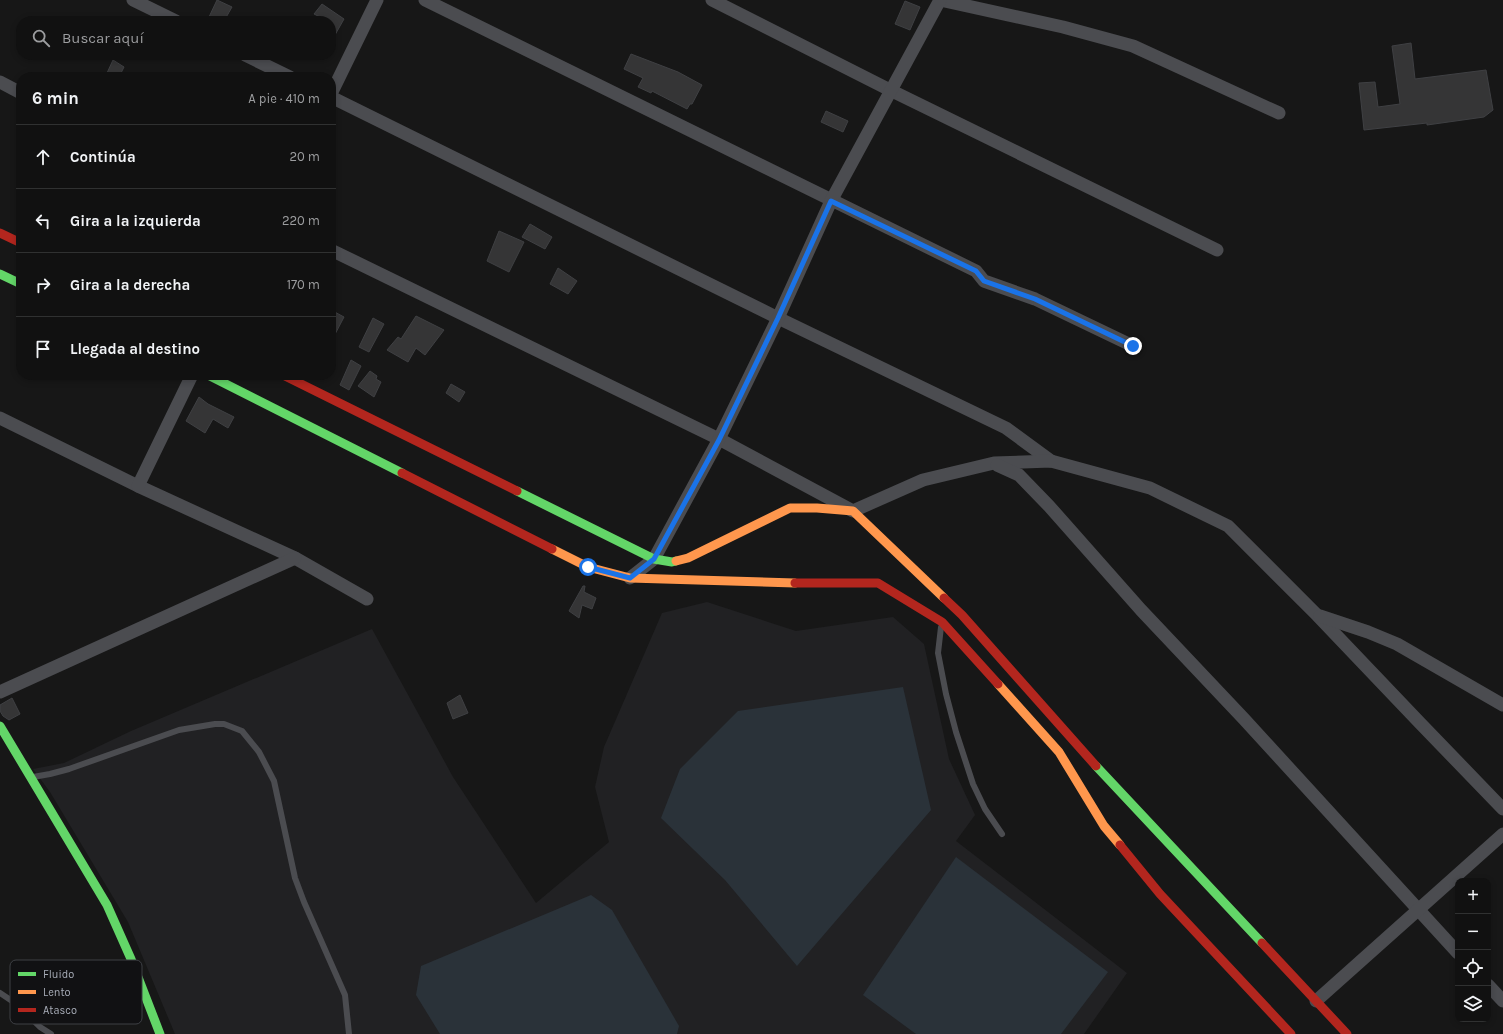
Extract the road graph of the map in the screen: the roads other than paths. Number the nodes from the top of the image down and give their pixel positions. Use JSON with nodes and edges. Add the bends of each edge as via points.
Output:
{"nodes":[{"id":1,"x":133,"y":0,"type":"edge"},
{"id":2,"x":377,"y":0,"type":"edge"},
{"id":3,"x":425,"y":0,"type":"edge"},
{"id":4,"x":712,"y":0,"type":"edge"},
{"id":5,"x":940,"y":0,"type":"edge"},
{"id":6,"x":166,"y":16,"type":"edge"},
{"id":7,"x":255,"y":60,"type":"edge"},
{"id":8,"x":280,"y":72,"type":"edge"},
{"id":9,"x":0,"y":82,"type":"edge"},
{"id":10,"x":336,"y":84,"type":"edge"},
{"id":11,"x":16,"y":90,"type":"edge"},
{"id":12,"x":890,"y":90,"type":"junction"},
{"id":13,"x":336,"y":99,"type":"edge"},
{"id":14,"x":1279,"y":113,"type":"dead end"},
{"id":15,"x":831,"y":201,"type":"junction"},
{"id":16,"x":0,"y":233,"type":"edge"},
{"id":17,"x":16,"y":241,"type":"edge"},
{"id":18,"x":1217,"y":250,"type":"dead end"},
{"id":19,"x":336,"y":252,"type":"edge"},
{"id":20,"x":0,"y":274,"type":"edge"},
{"id":21,"x":16,"y":282,"type":"edge"},
{"id":22,"x":778,"y":318,"type":"junction"},
{"id":23,"x":1133,"y":346,"type":"dead end"},
{"id":24,"x":190,"y":380,"type":"edge"},
{"id":25,"x":218,"y":380,"type":"edge"},
{"id":26,"x":293,"y":380,"type":"edge"},
{"id":27,"x":0,"y":418,"type":"edge"},
{"id":28,"x":719,"y":440,"type":"junction"},
{"id":29,"x":1051,"y":461,"type":"junction"},
{"id":30,"x":994,"y":463,"type":"junction"},
{"id":31,"x":138,"y":486,"type":"junction"},
{"id":32,"x":852,"y":511,"type":"junction"},
{"id":33,"x":295,"y":558,"type":"junction"},
{"id":34,"x":654,"y":559,"type":"junction"},
{"id":35,"x":630,"y":578,"type":"junction"},
{"id":36,"x":368,"y":599,"type":"dead end"},
{"id":37,"x":1317,"y":615,"type":"junction"},
{"id":38,"x":942,"y":622,"type":"junction"},
{"id":39,"x":0,"y":692,"type":"edge"},
{"id":40,"x":1500,"y":701,"type":"edge"},
{"id":41,"x":0,"y":726,"type":"edge"},
{"id":42,"x":29,"y":777,"type":"junction"},
{"id":43,"x":1503,"y":809,"type":"edge"},
{"id":44,"x":1002,"y":834,"type":"dead end"},
{"id":45,"x":1503,"y":834,"type":"edge"},
{"id":46,"x":1417,"y":910,"type":"junction"},
{"id":47,"x":1455,"y":950,"type":"edge"},
{"id":48,"x":132,"y":960,"type":"edge"},
{"id":49,"x":142,"y":986,"type":"edge"},
{"id":50,"x":1489,"y":986,"type":"edge"},
{"id":51,"x":0,"y":993,"type":"edge"},
{"id":52,"x":10,"y":1000,"type":"edge"},
{"id":53,"x":1316,"y":1001,"type":"junction"},
{"id":54,"x":1503,"y":1001,"type":"edge"},
{"id":55,"x":37,"y":1024,"type":"edge"},
{"id":56,"x":51,"y":1034,"type":"edge"},
{"id":57,"x":160,"y":1034,"type":"edge"},
{"id":58,"x":349,"y":1034,"type":"edge"},
{"id":59,"x":1291,"y":1034,"type":"edge"},
{"id":60,"x":1347,"y":1034,"type":"edge"}],
"edges":[{"from":1,"to":6,"type":"street"},
{"from":2,"to":10,"type":"street"},
{"from":3,"to":15,"type":"street"},
{"from":4,"to":12,"type":"street"},
{"from":5,"to":12,"type":"street"},
{"from":5,"to":14,"type":"street","via":[[1063,27],[1133,46]]},
{"from":7,"to":8,"type":"street"},
{"from":9,"to":11,"type":"street"},
{"from":12,"to":15,"type":"street"},
{"from":12,"to":18,"type":"street"},
{"from":13,"to":22,"type":"street"},
{"from":15,"to":22,"type":"street"},
{"from":15,"to":23,"type":"street","via":[[976,271],[984,281],[1035,299]]},
{"from":16,"to":17,"type":"street"},
{"from":19,"to":28,"type":"street"},
{"from":20,"to":21,"type":"street"},
{"from":22,"to":28,"type":"street"},
{"from":22,"to":29,"type":"street","via":[[1006,428]]},
{"from":24,"to":31,"type":"street"},
{"from":25,"to":35,"type":"street","via":[[588,567]]},
{"from":26,"to":34,"type":"street"},
{"from":27,"to":31,"type":"street"},
{"from":28,"to":32,"type":"street"},
{"from":28,"to":34,"type":"street"},
{"from":29,"to":30,"type":"street"},
{"from":29,"to":37,"type":"street","via":[[1150,488],[1228,526]]},
{"from":30,"to":32,"type":"street","via":[[923,480]]},
{"from":30,"to":46,"type":"street","via":[[1019,475],[1034,490]]},
{"from":31,"to":33,"type":"street"},
{"from":32,"to":34,"type":"street","via":[[790,508],[688,558],[672,562]]},
{"from":32,"to":53,"type":"street","via":[[962,615],[1100,770]]},
{"from":33,"to":36,"type":"street"},
{"from":33,"to":39,"type":"street"},
{"from":34,"to":35,"type":"street"},
{"from":35,"to":38,"type":"street","via":[[772,583],[878,583]]},
{"from":37,"to":40,"type":"street","via":[[1397,644]]},
{"from":37,"to":43,"type":"street"},
{"from":38,"to":44,"type":"lane","via":[[938,653],[956,732],[973,784],[985,809]]},
{"from":38,"to":59,"type":"street","via":[[1059,752],[1104,826],[1160,894]]},
{"from":41,"to":42,"type":"street"},
{"from":42,"to":48,"type":"street","via":[[106,906]]},
{"from":42,"to":58,"type":"lane","via":[[70,768],[179,730],[224,724],[242,731],[259,752],[274,781],[295,878],[345,995]]},
{"from":45,"to":46,"type":"street"},
{"from":46,"to":47,"type":"street"},
{"from":46,"to":53,"type":"street"},
{"from":49,"to":57,"type":"street"},
{"from":50,"to":54,"type":"street"},
{"from":51,"to":52,"type":"lane"},
{"from":53,"to":60,"type":"street"},
{"from":55,"to":56,"type":"lane"}]}
